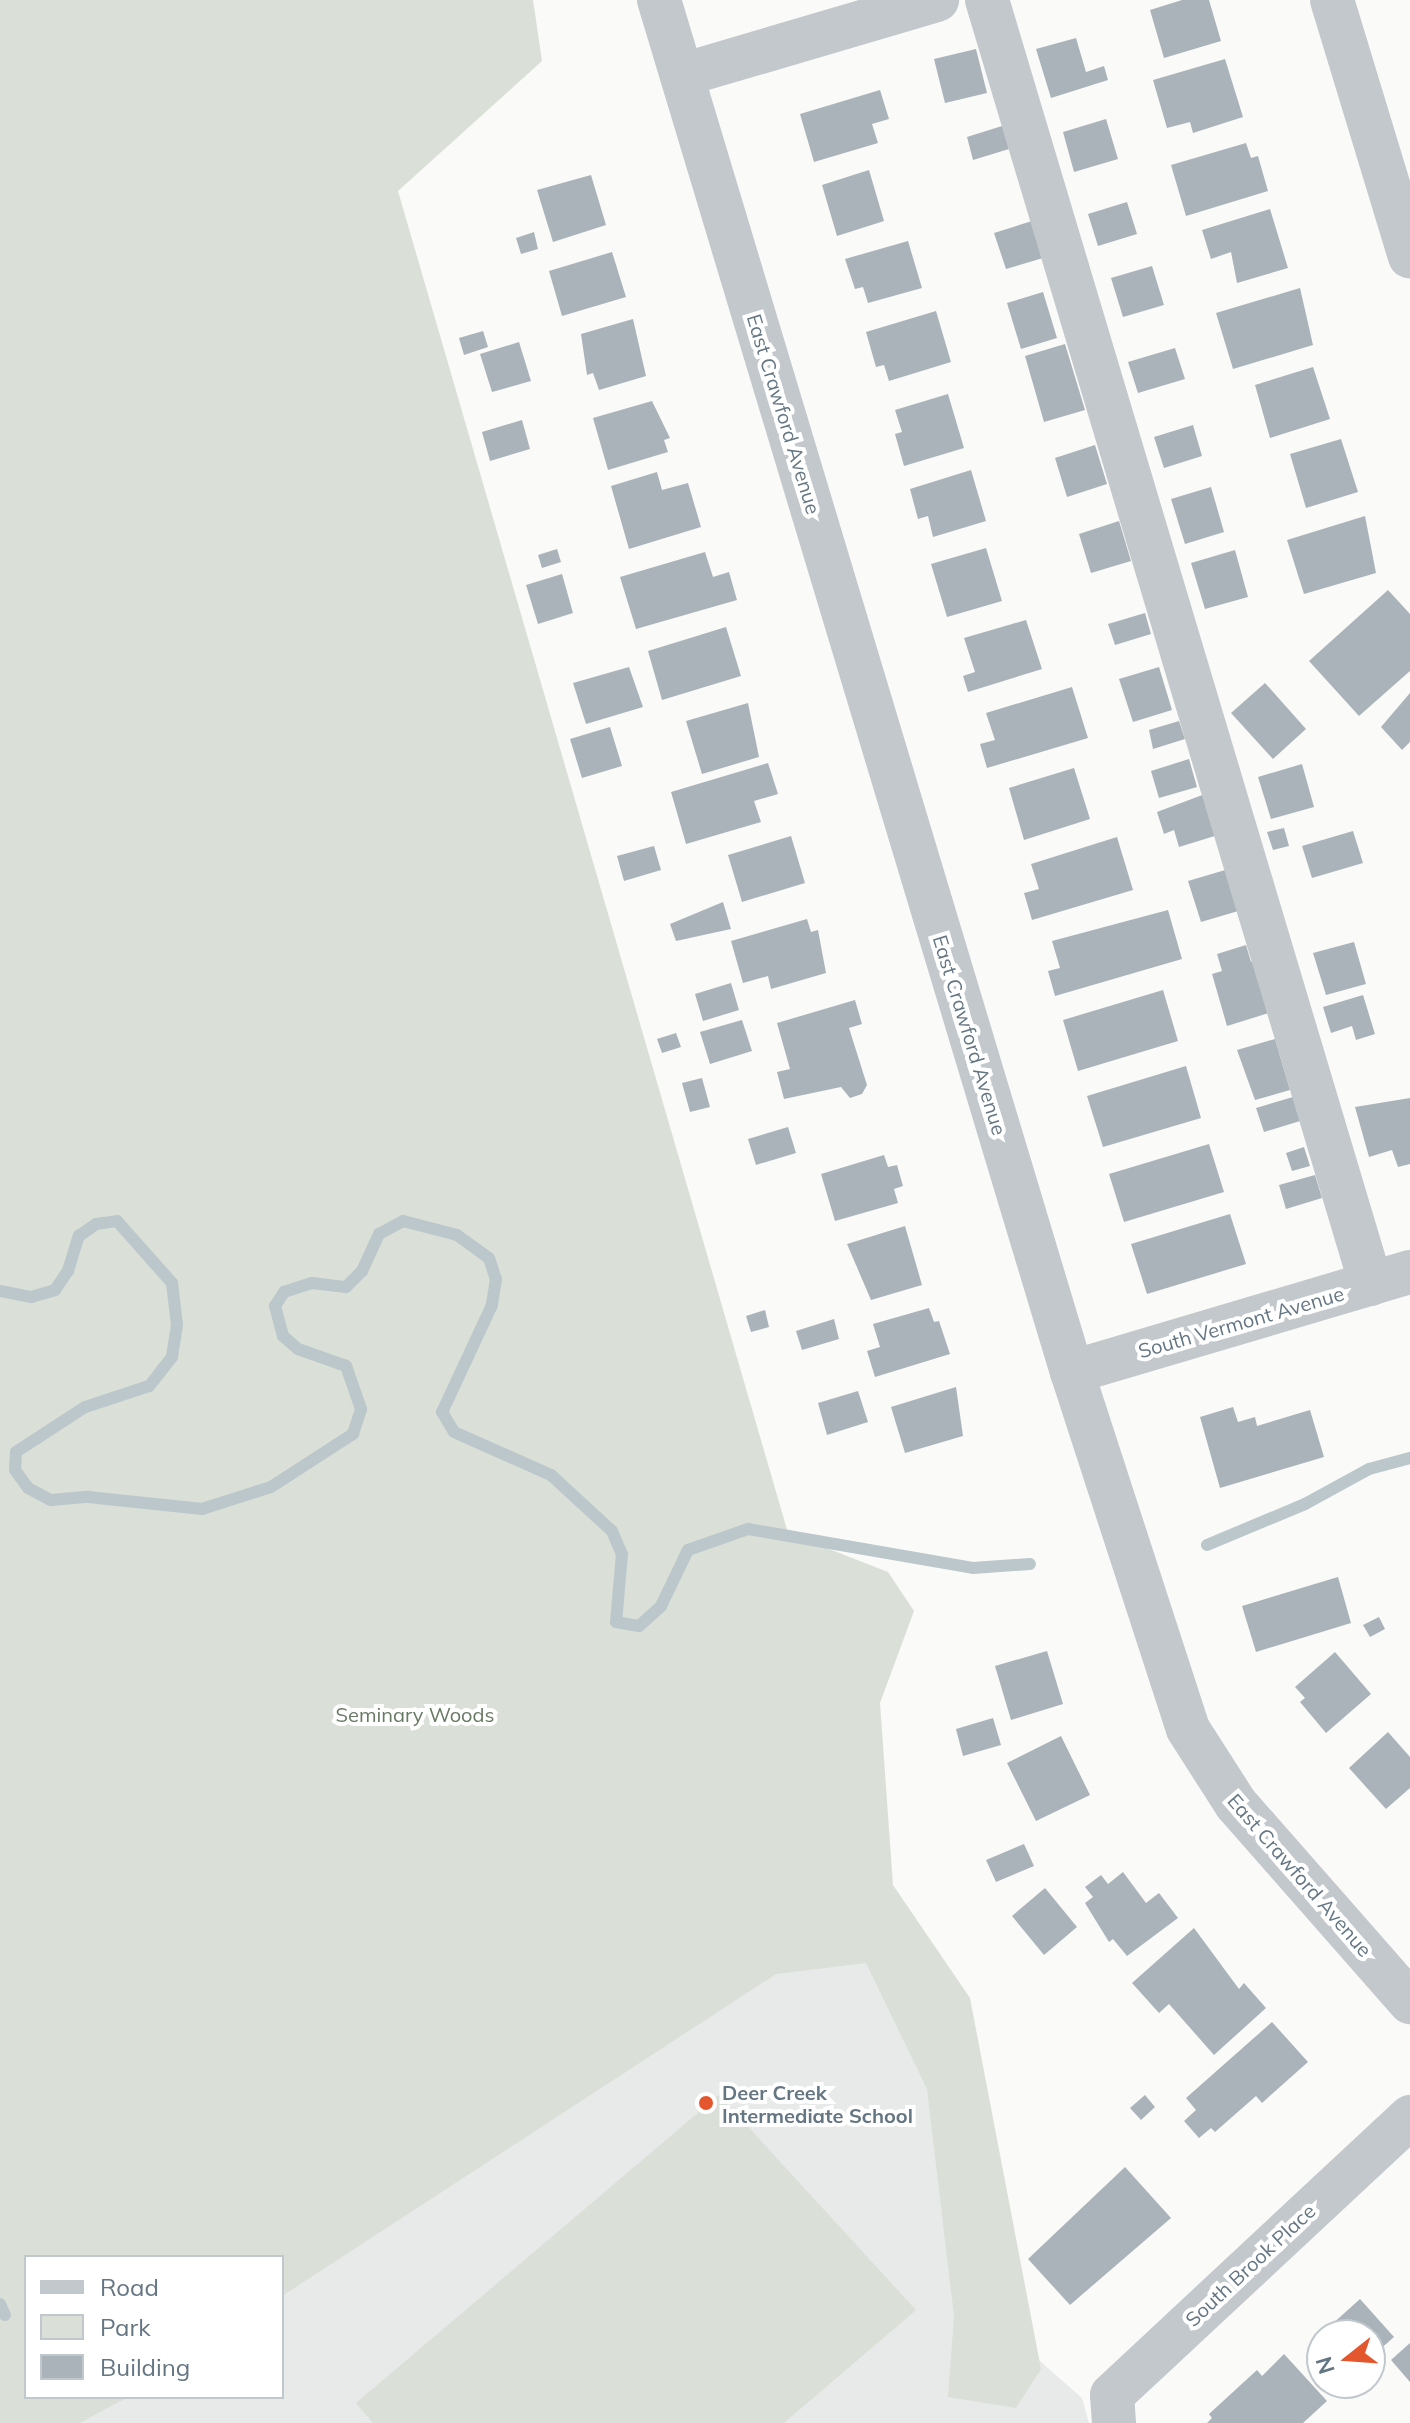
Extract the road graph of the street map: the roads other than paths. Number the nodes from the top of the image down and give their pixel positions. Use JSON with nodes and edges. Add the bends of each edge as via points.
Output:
{"nodes":[{"id":1,"x":659,"y":0,"type":"edge"},
{"id":2,"x":937,"y":0,"type":"edge"},
{"id":3,"x":987,"y":0,"type":"edge"},
{"id":4,"x":1332,"y":0,"type":"edge"},
{"id":5,"x":682,"y":75,"type":"junction"},
{"id":6,"x":1410,"y":256,"type":"edge"},
{"id":7,"x":1391,"y":1278,"type":"edge"},
{"id":8,"x":1072,"y":1372,"type":"junction"},
{"id":9,"x":1410,"y":2002,"type":"edge"},
{"id":10,"x":1410,"y":2117,"type":"edge"},
{"id":11,"x":1114,"y":2423,"type":"edge"}],
"edges":[{"from":1,"to":5,"type":"street","name":"East Crawford Avenue"},
{"from":2,"to":5,"type":"street"},
{"from":3,"to":7,"type":"street"},
{"from":4,"to":6,"type":"street"},
{"from":5,"to":8,"type":"street","name":"East Crawford Avenue"},
{"from":7,"to":8,"type":"street","name":"South Vermont Avenue"},
{"from":8,"to":9,"type":"street","name":"East Crawford Avenue","via":[[1188,1729],[1236,1804]]},
{"from":10,"to":11,"type":"street","name":"South Brook Place","via":[[1112,2395]]}]}
